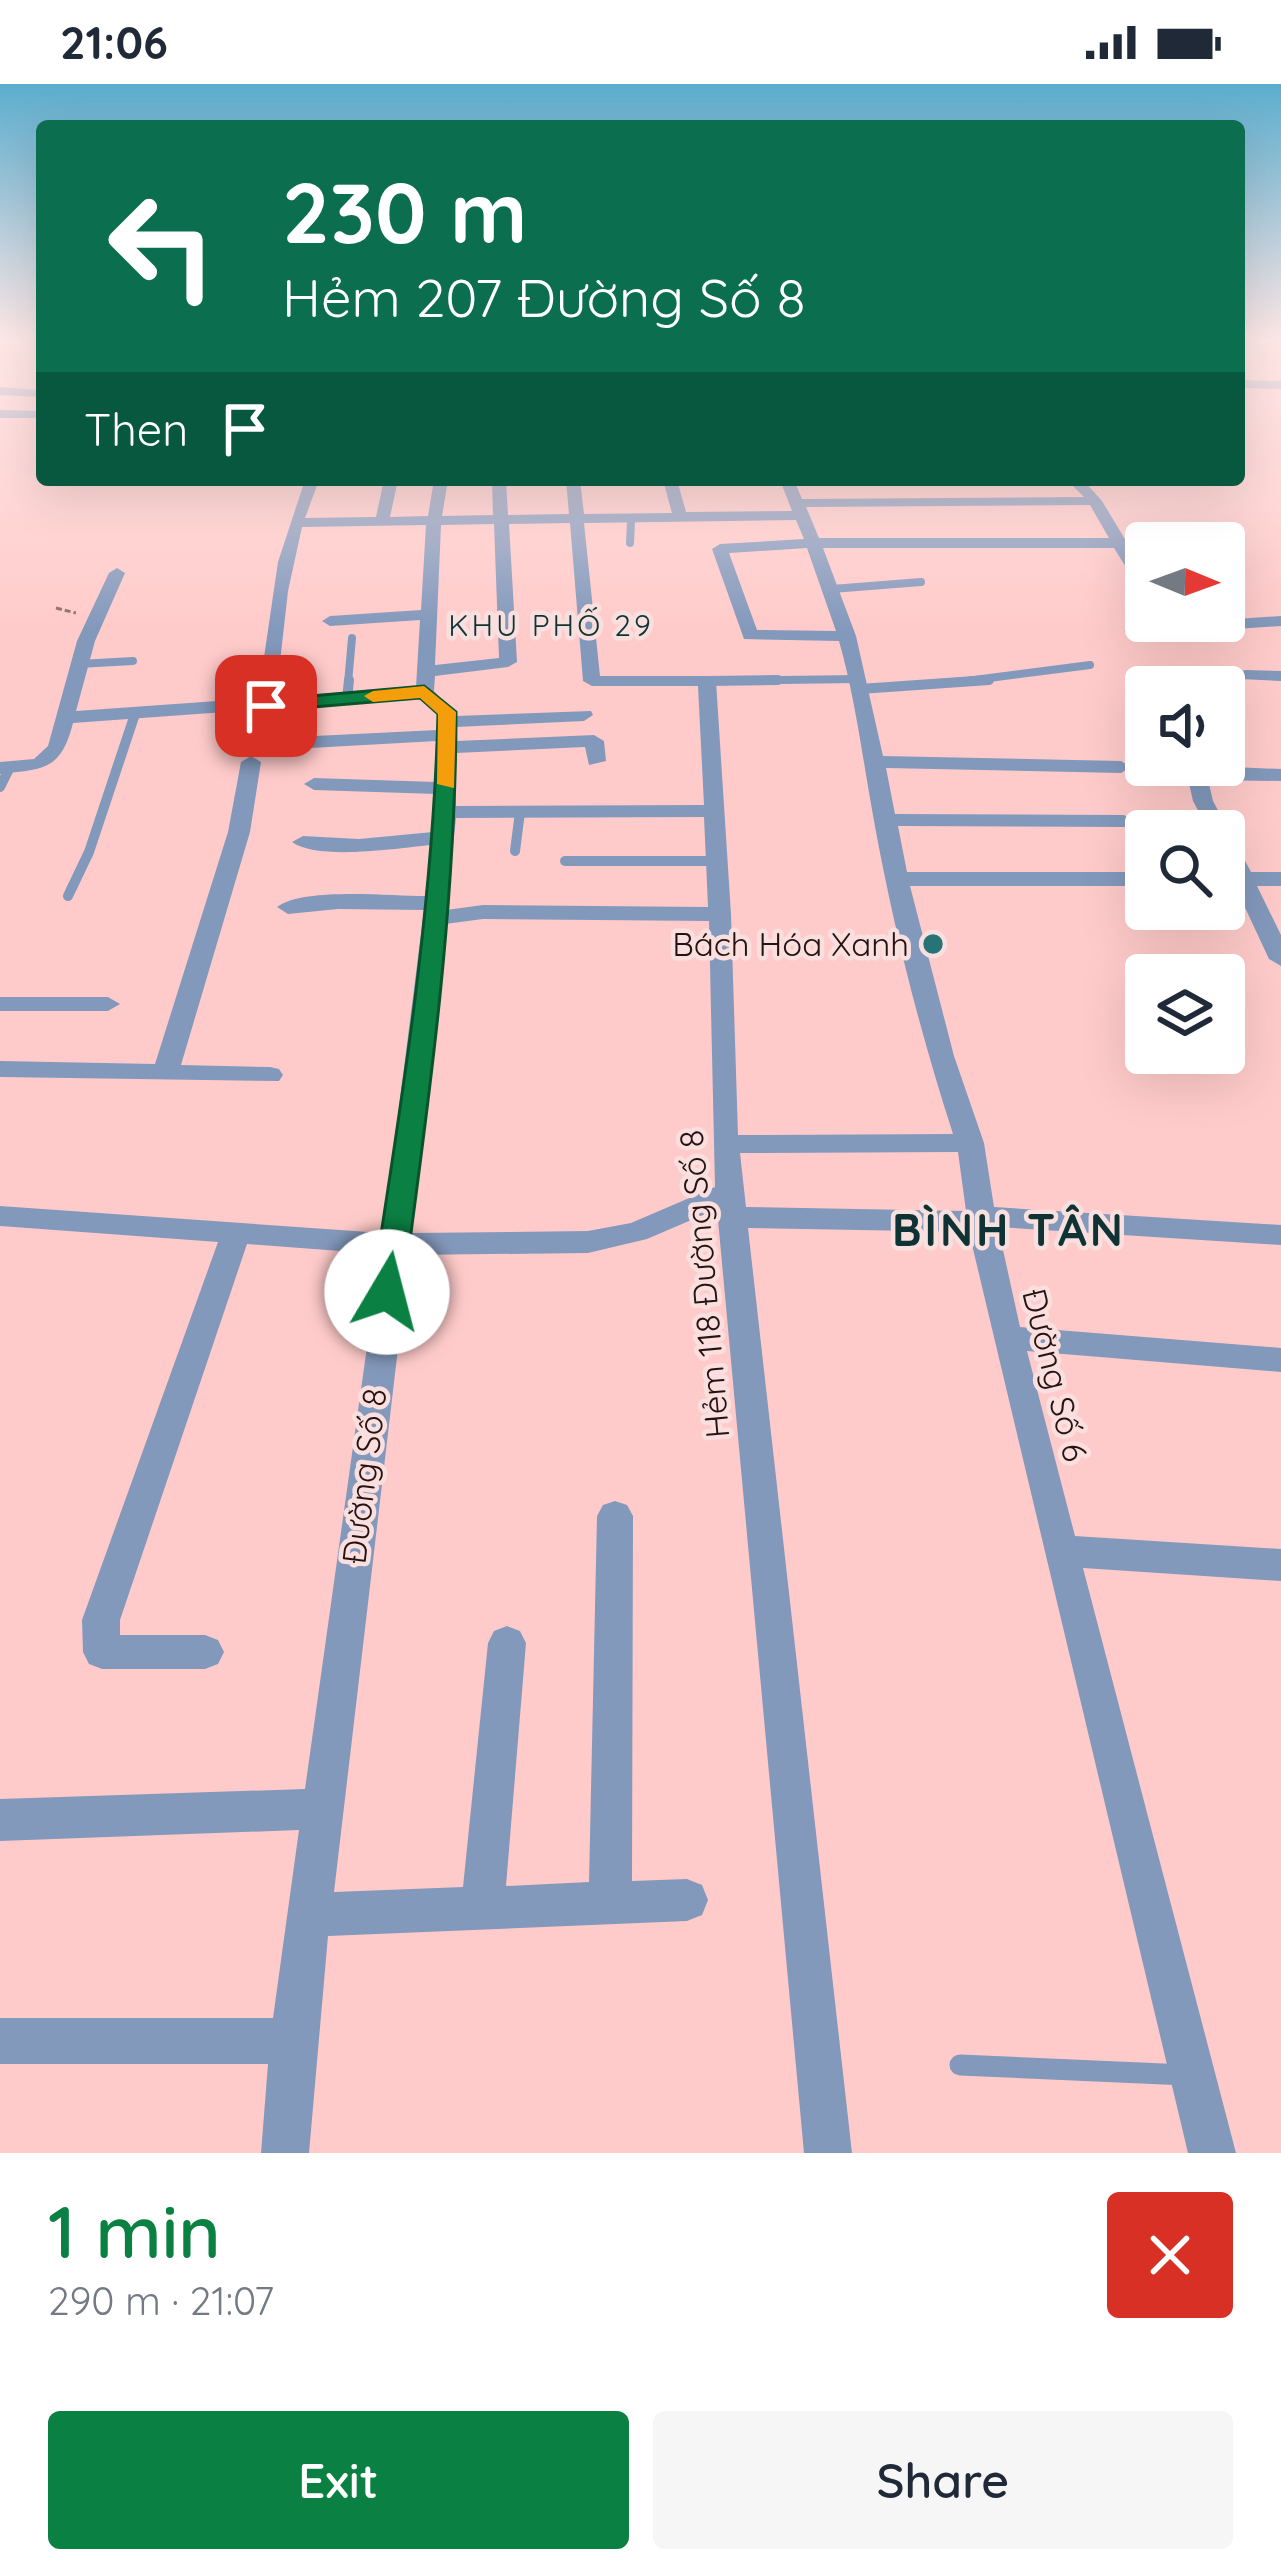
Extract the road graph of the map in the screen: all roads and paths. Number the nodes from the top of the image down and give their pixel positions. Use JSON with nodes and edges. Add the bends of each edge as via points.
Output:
{"nodes":[{"id":1,"x":310,"y":486,"type":"edge"},
{"id":2,"x":391,"y":486,"type":"edge"},
{"id":3,"x":440,"y":486,"type":"edge"},
{"id":4,"x":499,"y":486,"type":"edge"},
{"id":5,"x":573,"y":486,"type":"edge"},
{"id":6,"x":672,"y":486,"type":"edge"},
{"id":7,"x":1086,"y":488,"type":"edge"},
{"id":8,"x":723,"y":501,"type":"dead end"},
{"id":9,"x":799,"y":508,"type":"edge"},
{"id":10,"x":681,"y":520,"type":"junction"},
{"id":11,"x":575,"y":521,"type":"junction"},
{"id":12,"x":631,"y":521,"type":"junction"},
{"id":13,"x":382,"y":522,"type":"junction"},
{"id":14,"x":502,"y":522,"type":"junction"},
{"id":15,"x":296,"y":523,"type":"junction"},
{"id":16,"x":434,"y":523,"type":"junction"},
{"id":17,"x":630,"y":543,"type":"dead end"},
{"id":18,"x":1121,"y":543,"type":"junction"},
{"id":19,"x":1125,"y":550,"type":"edge"},
{"id":20,"x":117,"y":573,"type":"dead end"},
{"id":21,"x":921,"y":582,"type":"dead end"},
{"id":22,"x":832,"y":589,"type":"junction"},
{"id":23,"x":428,"y":615,"type":"junction"},
{"id":24,"x":330,"y":621,"type":"dead end"},
{"id":25,"x":1281,"y":621,"type":"edge"},
{"id":26,"x":1245,"y":623,"type":"edge"},
{"id":27,"x":847,"y":636,"type":"junction"},
{"id":28,"x":352,"y":638,"type":"dead end"},
{"id":29,"x":133,"y":661,"type":"dead end"},
{"id":30,"x":79,"y":664,"type":"junction"},
{"id":31,"x":1090,"y":665,"type":"dead end"},
{"id":32,"x":1246,"y":676,"type":"dead end"},
{"id":33,"x":1281,"y":676,"type":"edge"},
{"id":34,"x":707,"y":681,"type":"junction"},
{"id":35,"x":425,"y":682,"type":"junction"},
{"id":36,"x":859,"y":684,"type":"junction"},
{"id":37,"x":346,"y":699,"type":"junction"},
{"id":38,"x":266,"y":706,"type":"junction"},
{"id":39,"x":135,"y":714,"type":"junction"},
{"id":40,"x":584,"y":715,"type":"dead end"},
{"id":41,"x":63,"y":718,"type":"junction"},
{"id":42,"x":448,"y":735,"type":"junction"},
{"id":43,"x":274,"y":744,"type":"dead end"},
{"id":44,"x":596,"y":760,"type":"dead end"},
{"id":45,"x":250,"y":762,"type":"dead end"},
{"id":46,"x":873,"y":763,"type":"junction"},
{"id":47,"x":1121,"y":766,"type":"dead end"},
{"id":48,"x":5,"y":768,"type":"edge"},
{"id":49,"x":1245,"y":773,"type":"edge"},
{"id":50,"x":1281,"y":776,"type":"edge"},
{"id":51,"x":314,"y":784,"type":"dead end"},
{"id":52,"x":0,"y":787,"type":"edge"},
{"id":53,"x":713,"y":811,"type":"junction"},
{"id":54,"x":520,"y":812,"type":"junction"},
{"id":55,"x":445,"y":813,"type":"junction"},
{"id":56,"x":884,"y":820,"type":"junction"},
{"id":57,"x":1124,"y":821,"type":"dead end"},
{"id":58,"x":303,"y":842,"type":"dead end"},
{"id":59,"x":515,"y":851,"type":"dead end"},
{"id":60,"x":565,"y":861,"type":"dead end"},
{"id":61,"x":716,"y":861,"type":"junction"},
{"id":62,"x":897,"y":879,"type":"junction"},
{"id":63,"x":1125,"y":879,"type":"edge"},
{"id":64,"x":1245,"y":879,"type":"edge"},
{"id":65,"x":1281,"y":879,"type":"edge"},
{"id":66,"x":68,"y":896,"type":"dead end"},
{"id":67,"x":1245,"y":898,"type":"edge"},
{"id":68,"x":288,"y":907,"type":"dead end"},
{"id":69,"x":435,"y":911,"type":"junction"},
{"id":70,"x":720,"y":914,"type":"junction"},
{"id":71,"x":1281,"y":959,"type":"edge"},
{"id":72,"x":0,"y":1004,"type":"edge"},
{"id":73,"x":108,"y":1004,"type":"dead end"},
{"id":74,"x":0,"y":1069,"type":"edge"},
{"id":75,"x":166,"y":1071,"type":"junction"},
{"id":76,"x":270,"y":1075,"type":"dead end"},
{"id":77,"x":970,"y":1143,"type":"junction"},
{"id":78,"x":724,"y":1144,"type":"junction"},
{"id":79,"x":731,"y":1204,"type":"junction"},
{"id":80,"x":0,"y":1216,"type":"edge"},
{"id":81,"x":979,"y":1219,"type":"junction"},
{"id":82,"x":1281,"y":1235,"type":"edge"},
{"id":83,"x":235,"y":1236,"type":"junction"},
{"id":84,"x":393,"y":1244,"type":"junction"},
{"id":85,"x":1010,"y":1338,"type":"junction"},
{"id":86,"x":1281,"y":1360,"type":"edge"},
{"id":87,"x":615,"y":1516,"type":"dead end"},
{"id":88,"x":1062,"y":1551,"type":"junction"},
{"id":89,"x":1281,"y":1564,"type":"edge"},
{"id":90,"x":507,"y":1643,"type":"dead end"},
{"id":91,"x":205,"y":1652,"type":"dead end"},
{"id":92,"x":322,"y":1809,"type":"junction"},
{"id":93,"x":0,"y":1820,"type":"edge"},
{"id":94,"x":687,"y":1900,"type":"dead end"},
{"id":95,"x":610,"y":1903,"type":"junction"},
{"id":96,"x":482,"y":1910,"type":"junction"},
{"id":97,"x":309,"y":1915,"type":"junction"},
{"id":98,"x":0,"y":2041,"type":"edge"},
{"id":99,"x":293,"y":2041,"type":"junction"},
{"id":100,"x":960,"y":2065,"type":"dead end"},
{"id":101,"x":1191,"y":2076,"type":"junction"},
{"id":102,"x":285,"y":2153,"type":"edge"},
{"id":103,"x":827,"y":2153,"type":"edge"},
{"id":104,"x":1212,"y":2153,"type":"edge"}],
"edges":[{"from":1,"to":15,"type":"street"},
{"from":2,"to":13,"type":"street"},
{"from":3,"to":16,"type":"street"},
{"from":4,"to":14,"type":"street"},
{"from":5,"to":11,"type":"street"},
{"from":6,"to":10,"type":"street"},
{"from":7,"to":9,"type":"street"},
{"from":7,"to":18,"type":"street"},
{"from":8,"to":9,"type":"street"},
{"from":9,"to":10,"type":"street"},
{"from":9,"to":18,"type":"street"},
{"from":9,"to":22,"type":"street","name":"Đường Số 6"},
{"from":9,"to":27,"type":"street","via":[[720,549],[750,635]]},
{"from":10,"to":12,"type":"street"},
{"from":11,"to":12,"type":"street"},
{"from":11,"to":14,"type":"street"},
{"from":11,"to":34,"type":"street","via":[[592,681]]},
{"from":12,"to":17,"type":"lane"},
{"from":13,"to":15,"type":"street"},
{"from":13,"to":16,"type":"street"},
{"from":14,"to":16,"type":"street"},
{"from":14,"to":35,"type":"street","via":[[508,662]]},
{"from":15,"to":38,"type":"street"},
{"from":16,"to":23,"type":"street"},
{"from":18,"to":19,"type":"street"},
{"from":20,"to":30,"type":"street"},
{"from":21,"to":22,"type":"lane"},
{"from":22,"to":27,"type":"street","name":"Đường Số 6"},
{"from":23,"to":24,"type":"street"},
{"from":23,"to":35,"type":"street"},
{"from":25,"to":26,"type":"street"},
{"from":27,"to":36,"type":"street","name":"Đường Số 6"},
{"from":28,"to":37,"type":"lane"},
{"from":29,"to":30,"type":"lane"},
{"from":30,"to":41,"type":"street"},
{"from":31,"to":36,"type":"lane","via":[[983,681]]},
{"from":32,"to":33,"type":"street"},
{"from":34,"to":36,"type":"lane"},
{"from":34,"to":53,"type":"street","name":"Hẻm 118 Đường Số 8"},
{"from":35,"to":37,"type":"street"},
{"from":35,"to":42,"type":"street","via":[[447,712]]},
{"from":36,"to":46,"type":"street","name":"Đường Số 6"},
{"from":37,"to":38,"type":"street"},
{"from":38,"to":39,"type":"street"},
{"from":39,"to":41,"type":"street"},
{"from":39,"to":66,"type":"lane","via":[[86,866]]},
{"from":40,"to":42,"type":"street"},
{"from":41,"to":48,"type":"street","via":[[57,748],[40,764]]},
{"from":42,"to":43,"type":"street"},
{"from":42,"to":44,"type":"street","via":[[594,741]]},
{"from":42,"to":55,"type":"street","name":"Đường Số 8"},
{"from":45,"to":75,"type":"street","via":[[239,832]]},
{"from":46,"to":47,"type":"street"},
{"from":46,"to":56,"type":"street","name":"Đường Số 6"},
{"from":48,"to":52,"type":"lane"},
{"from":49,"to":50,"type":"street"},
{"from":51,"to":55,"type":"street","via":[[361,779]]},
{"from":53,"to":54,"type":"street"},
{"from":53,"to":61,"type":"street","name":"Hẻm 118 Đường Số 8"},
{"from":54,"to":55,"type":"street"},
{"from":54,"to":59,"type":"lane"},
{"from":55,"to":58,"type":"street","via":[[359,844]]},
{"from":55,"to":69,"type":"street","name":"Đường Số 8"},
{"from":56,"to":57,"type":"street"},
{"from":56,"to":62,"type":"street","name":"Đường Số 6"},
{"from":60,"to":61,"type":"lane"},
{"from":61,"to":70,"type":"street","name":"Hẻm 118 Đường Số 8"},
{"from":62,"to":63,"type":"street"},
{"from":62,"to":77,"type":"street","name":"Đường Số 6"},
{"from":64,"to":65,"type":"street"},
{"from":67,"to":71,"type":"street"},
{"from":68,"to":69,"type":"street","via":[[338,902]]},
{"from":69,"to":70,"type":"street"},
{"from":69,"to":84,"type":"street","name":"Đường Số 8"},
{"from":70,"to":78,"type":"street","name":"Hẻm 118 Đường Số 8"},
{"from":72,"to":73,"type":"street"},
{"from":74,"to":75,"type":"street"},
{"from":75,"to":76,"type":"street"},
{"from":77,"to":78,"type":"street"},
{"from":77,"to":81,"type":"street","name":"Đường Số 6"},
{"from":78,"to":79,"type":"street","name":"Hẻm 118 Đường Số 8"},
{"from":79,"to":81,"type":"street"},
{"from":79,"to":84,"type":"street","via":[[588,1242]]},
{"from":79,"to":103,"type":"street","name":"Hẻm 118 Đường Số 8"},
{"from":80,"to":83,"type":"street"},
{"from":81,"to":82,"type":"street"},
{"from":81,"to":85,"type":"street","name":"Đường Số 6"},
{"from":83,"to":84,"type":"street"},
{"from":83,"to":91,"type":"street","via":[[101,1620],[102,1652]]},
{"from":84,"to":92,"type":"street","name":"Đường Số 8"},
{"from":85,"to":86,"type":"street"},
{"from":85,"to":88,"type":"street","name":"Đường Số 6"},
{"from":87,"to":95,"type":"street"},
{"from":88,"to":89,"type":"street"},
{"from":88,"to":101,"type":"street","name":"Đường Số 6"},
{"from":90,"to":96,"type":"street"},
{"from":92,"to":93,"type":"street"},
{"from":92,"to":97,"type":"street","name":"Đường Số 8"},
{"from":94,"to":95,"type":"street"},
{"from":95,"to":96,"type":"street"},
{"from":96,"to":97,"type":"street"},
{"from":97,"to":99,"type":"street","name":"Đường Số 8"},
{"from":98,"to":99,"type":"street"},
{"from":99,"to":102,"type":"street","name":"Đường Số 8"},
{"from":100,"to":101,"type":"lane"},
{"from":101,"to":104,"type":"street","name":"Đường Số 6"}]}
